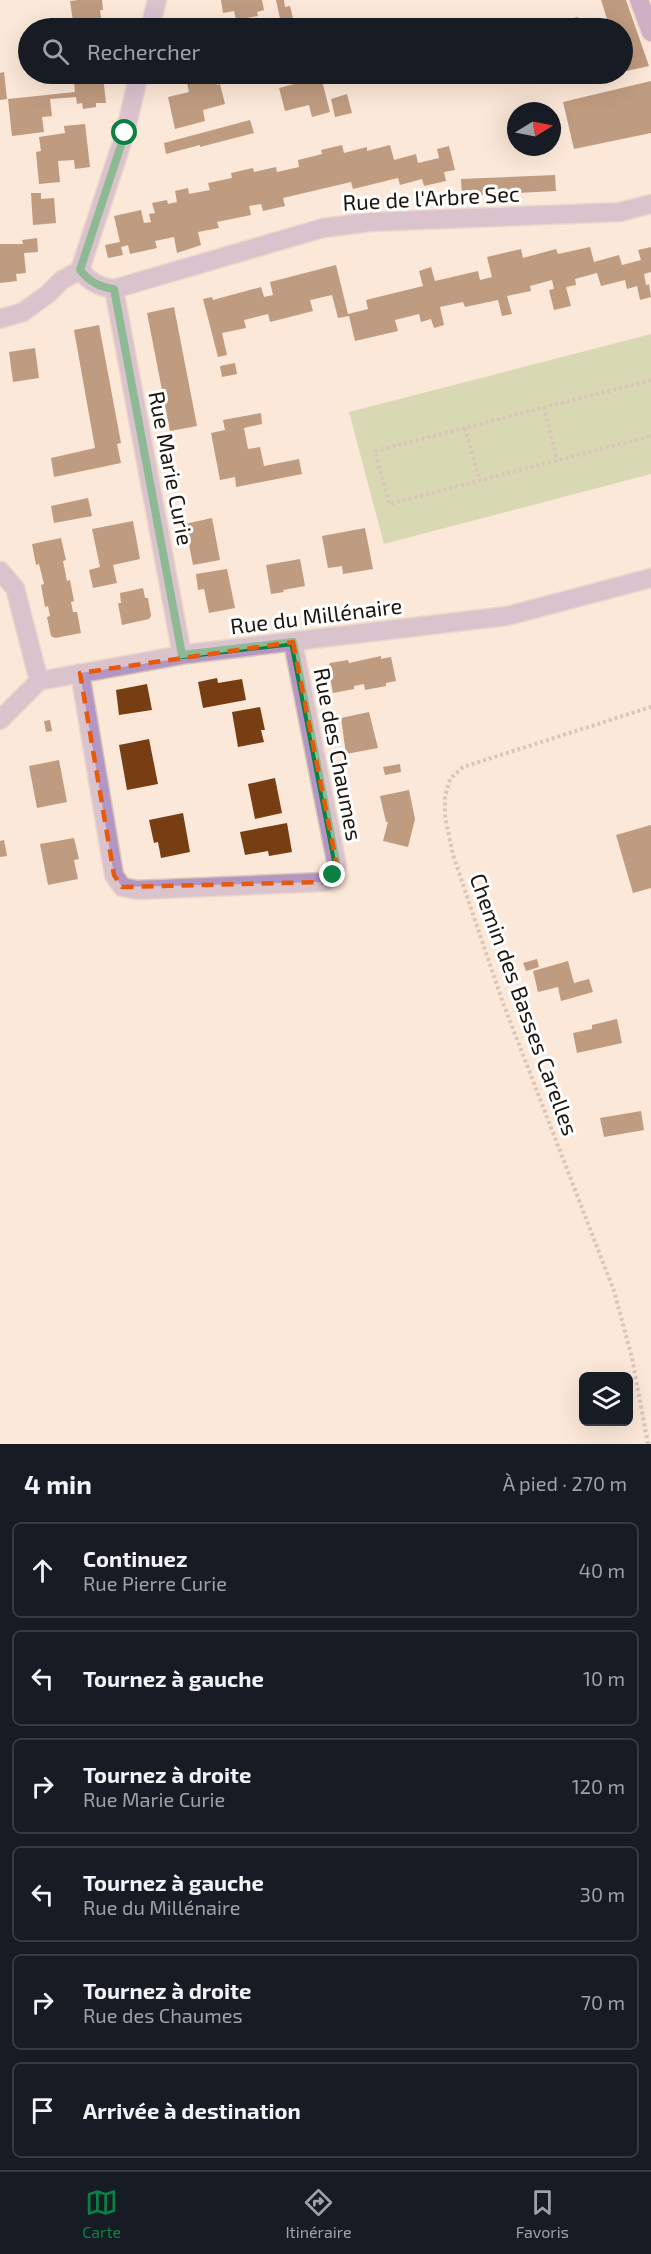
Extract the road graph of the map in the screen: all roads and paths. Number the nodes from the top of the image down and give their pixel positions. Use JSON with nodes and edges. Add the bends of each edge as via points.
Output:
{"nodes":[{"id":1,"x":157,"y":0,"type":"edge"},
{"id":2,"x":639,"y":0,"type":"edge"},
{"id":3,"x":152,"y":18,"type":"edge"},
{"id":4,"x":651,"y":32,"type":"edge"},
{"id":5,"x":137,"y":84,"type":"edge"},
{"id":6,"x":651,"y":204,"type":"edge"},
{"id":7,"x":80,"y":270,"type":"junction"},
{"id":8,"x":114,"y":289,"type":"junction"},
{"id":9,"x":0,"y":319,"type":"edge"},
{"id":10,"x":651,"y":380,"type":"edge"},
{"id":11,"x":544,"y":407,"type":"junction"},
{"id":12,"x":465,"y":428,"type":"junction"},
{"id":13,"x":651,"y":436,"type":"edge"},
{"id":14,"x":557,"y":460,"type":"junction"},
{"id":15,"x":480,"y":481,"type":"junction"},
{"id":16,"x":0,"y":571,"type":"edge"},
{"id":17,"x":651,"y":579,"type":"edge"},
{"id":18,"x":293,"y":642,"type":"junction"},
{"id":19,"x":182,"y":655,"type":"junction"},
{"id":20,"x":80,"y":674,"type":"junction"},
{"id":21,"x":39,"y":681,"type":"junction"},
{"id":22,"x":651,"y":707,"type":"edge"},
{"id":23,"x":0,"y":720,"type":"edge"},
{"id":24,"x":648,"y":1444,"type":"edge"}],
"edges":[{"from":1,"to":3,"type":"street"},
{"from":2,"to":4,"type":"street"},
{"from":5,"to":7,"type":"street","via":[[125,133]]},
{"from":6,"to":8,"type":"street","name":"Rue de l'Arbre Sec","via":[[620,212],[370,222],[323,228]]},
{"from":7,"to":8,"type":"street","via":[[95,284]]},
{"from":7,"to":9,"type":"street","via":[[23,312]]},
{"from":8,"to":19,"type":"street","name":"Rue Marie Curie"},
{"from":10,"to":11,"type":"path"},
{"from":11,"to":12,"type":"path"},
{"from":11,"to":14,"type":"path"},
{"from":12,"to":15,"type":"path"},
{"from":12,"to":15,"type":"path","via":[[375,451],[389,504]]},
{"from":13,"to":14,"type":"path"},
{"from":14,"to":15,"type":"path"},
{"from":16,"to":21,"type":"street","via":[[15,588]]},
{"from":17,"to":18,"type":"street","name":"Rue du Millénaire","via":[[507,616]]},
{"from":18,"to":19,"type":"street","name":"Rue du Millénaire"},
{"from":18,"to":20,"type":"street","name":"Rue des Chaumes","via":[[337,866],[324,882],[122,888],[114,875]]},
{"from":19,"to":20,"type":"street","name":"Rue du Millénaire"},
{"from":20,"to":21,"type":"street","name":"Rue du Millénaire"},
{"from":21,"to":23,"type":"street"},
{"from":22,"to":24,"type":"path","name":"Chemin des Basses Carelles","via":[[463,767],[450,779],[444,816],[453,855],[503,1003],[614,1291],[632,1358]]}]}
